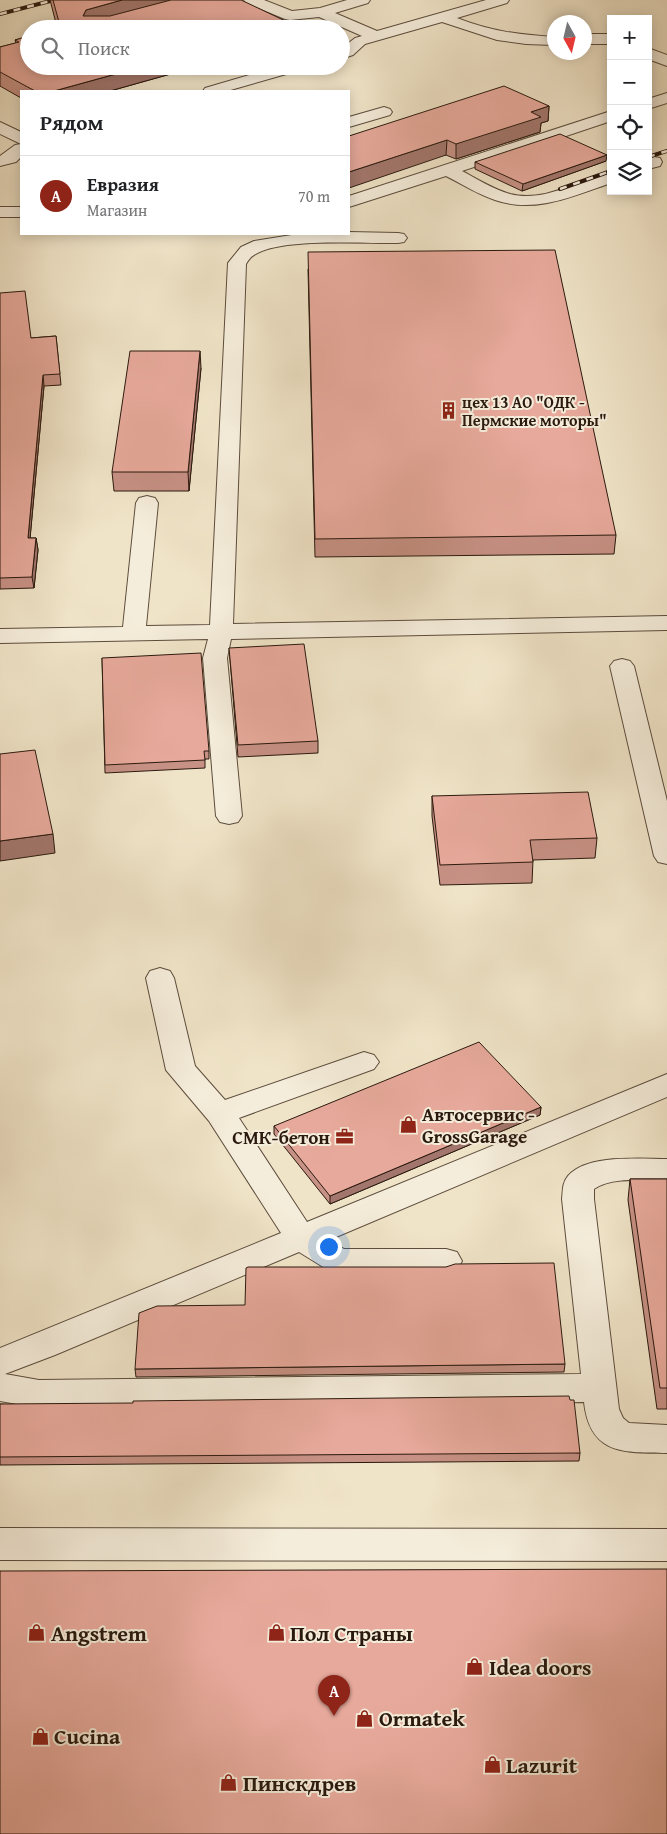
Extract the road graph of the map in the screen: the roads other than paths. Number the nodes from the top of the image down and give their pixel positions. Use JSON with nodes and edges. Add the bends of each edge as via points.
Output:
{"nodes":[{"id":1,"x":251,"y":0,"type":"edge"},
{"id":2,"x":363,"y":0,"type":"edge"},
{"id":3,"x":502,"y":0,"type":"edge"},
{"id":4,"x":321,"y":12,"type":"junction"},
{"id":5,"x":443,"y":17,"type":"junction"},
{"id":6,"x":339,"y":20,"type":"edge"},
{"id":7,"x":350,"y":25,"type":"edge"},
{"id":8,"x":375,"y":36,"type":"junction"},
{"id":9,"x":592,"y":39,"type":"edge"},
{"id":10,"x":607,"y":39,"type":"edge"},
{"id":11,"x":547,"y":41,"type":"edge"},
{"id":12,"x":350,"y":50,"type":"edge"},
{"id":13,"x":652,"y":55,"type":"edge"},
{"id":14,"x":667,"y":61,"type":"edge"},
{"id":15,"x":267,"y":75,"type":"edge"},
{"id":16,"x":214,"y":90,"type":"edge"},
{"id":17,"x":667,"y":98,"type":"edge"},
{"id":18,"x":652,"y":103,"type":"edge"},
{"id":19,"x":384,"y":112,"type":"dead end"},
{"id":20,"x":607,"y":117,"type":"edge"},
{"id":21,"x":350,"y":122,"type":"edge"},
{"id":22,"x":0,"y":127,"type":"edge"},
{"id":23,"x":20,"y":138,"type":"edge"},
{"id":24,"x":20,"y":150,"type":"edge"},
{"id":25,"x":0,"y":161,"type":"edge"},
{"id":26,"x":447,"y":170,"type":"junction"},
{"id":27,"x":607,"y":178,"type":"edge"},
{"id":28,"x":350,"y":202,"type":"edge"},
{"id":29,"x":0,"y":212,"type":"edge"},
{"id":30,"x":20,"y":212,"type":"edge"},
{"id":31,"x":398,"y":238,"type":"dead end"},
{"id":32,"x":146,"y":503,"type":"dead end"},
{"id":33,"x":667,"y":623,"type":"edge"},
{"id":34,"x":221,"y":632,"type":"junction"},
{"id":35,"x":134,"y":634,"type":"junction"},
{"id":36,"x":0,"y":636,"type":"edge"},
{"id":37,"x":622,"y":666,"type":"dead end"},
{"id":38,"x":229,"y":816,"type":"dead end"},
{"id":39,"x":667,"y":856,"type":"edge"},
{"id":40,"x":160,"y":978,"type":"dead end"},
{"id":41,"x":364,"y":1062,"type":"dead end"},
{"id":42,"x":667,"y":1085,"type":"edge"},
{"id":43,"x":220,"y":1113,"type":"junction"},
{"id":44,"x":667,"y":1170,"type":"edge"},
{"id":45,"x":301,"y":1238,"type":"junction"},
{"id":46,"x":446,"y":1261,"type":"dead end"},
{"id":47,"x":0,"y":1362,"type":"edge"},
{"id":48,"x":0,"y":1387,"type":"edge"},
{"id":49,"x":600,"y":1388,"type":"junction"},
{"id":50,"x":667,"y":1439,"type":"edge"},
{"id":51,"x":0,"y":1544,"type":"edge"},
{"id":52,"x":667,"y":1545,"type":"edge"}],
"edges":[{"from":1,"to":4,"type":"lane","via":[[290,16]]},
{"from":2,"to":4,"type":"lane"},
{"from":3,"to":5,"type":"lane"},
{"from":4,"to":6,"type":"lane"},
{"from":5,"to":8,"type":"lane"},
{"from":5,"to":11,"type":"lane","via":[[464,26],[519,39]]},
{"from":7,"to":8,"type":"lane"},
{"from":8,"to":12,"type":"lane","via":[[360,41]]},
{"from":9,"to":10,"type":"lane"},
{"from":13,"to":14,"type":"lane"},
{"from":15,"to":16,"type":"lane"},
{"from":17,"to":18,"type":"lane"},
{"from":19,"to":21,"type":"lane"},
{"from":20,"to":26,"type":"lane"},
{"from":22,"to":23,"type":"lane"},
{"from":24,"to":25,"type":"lane"},
{"from":26,"to":27,"type":"lane","via":[[502,197],[531,201]]},
{"from":26,"to":28,"type":"lane"},
{"from":29,"to":30,"type":"lane"},
{"from":31,"to":34,"type":"lane","via":[[303,239],[269,243],[246,251],[237,263]]},
{"from":32,"to":35,"type":"lane"},
{"from":33,"to":34,"type":"lane"},
{"from":34,"to":35,"type":"lane"},
{"from":34,"to":38,"type":"lane","via":[[215,658]]},
{"from":35,"to":36,"type":"lane"},
{"from":37,"to":39,"type":"lane"},
{"from":40,"to":43,"type":"lane","via":[[181,1070]]},
{"from":41,"to":43,"type":"lane"},
{"from":42,"to":45,"type":"lane"},
{"from":43,"to":45,"type":"lane"},
{"from":44,"to":49,"type":"lane","via":[[619,1170],[592,1175],[579,1184]]},
{"from":45,"to":46,"type":"lane","via":[[339,1261]]},
{"from":45,"to":47,"type":"lane"},
{"from":48,"to":49,"type":"lane","via":[[39,1394]]},
{"from":49,"to":50,"type":"lane","via":[[602,1409],[609,1427],[621,1437]]},
{"from":51,"to":52,"type":"lane"}]}
